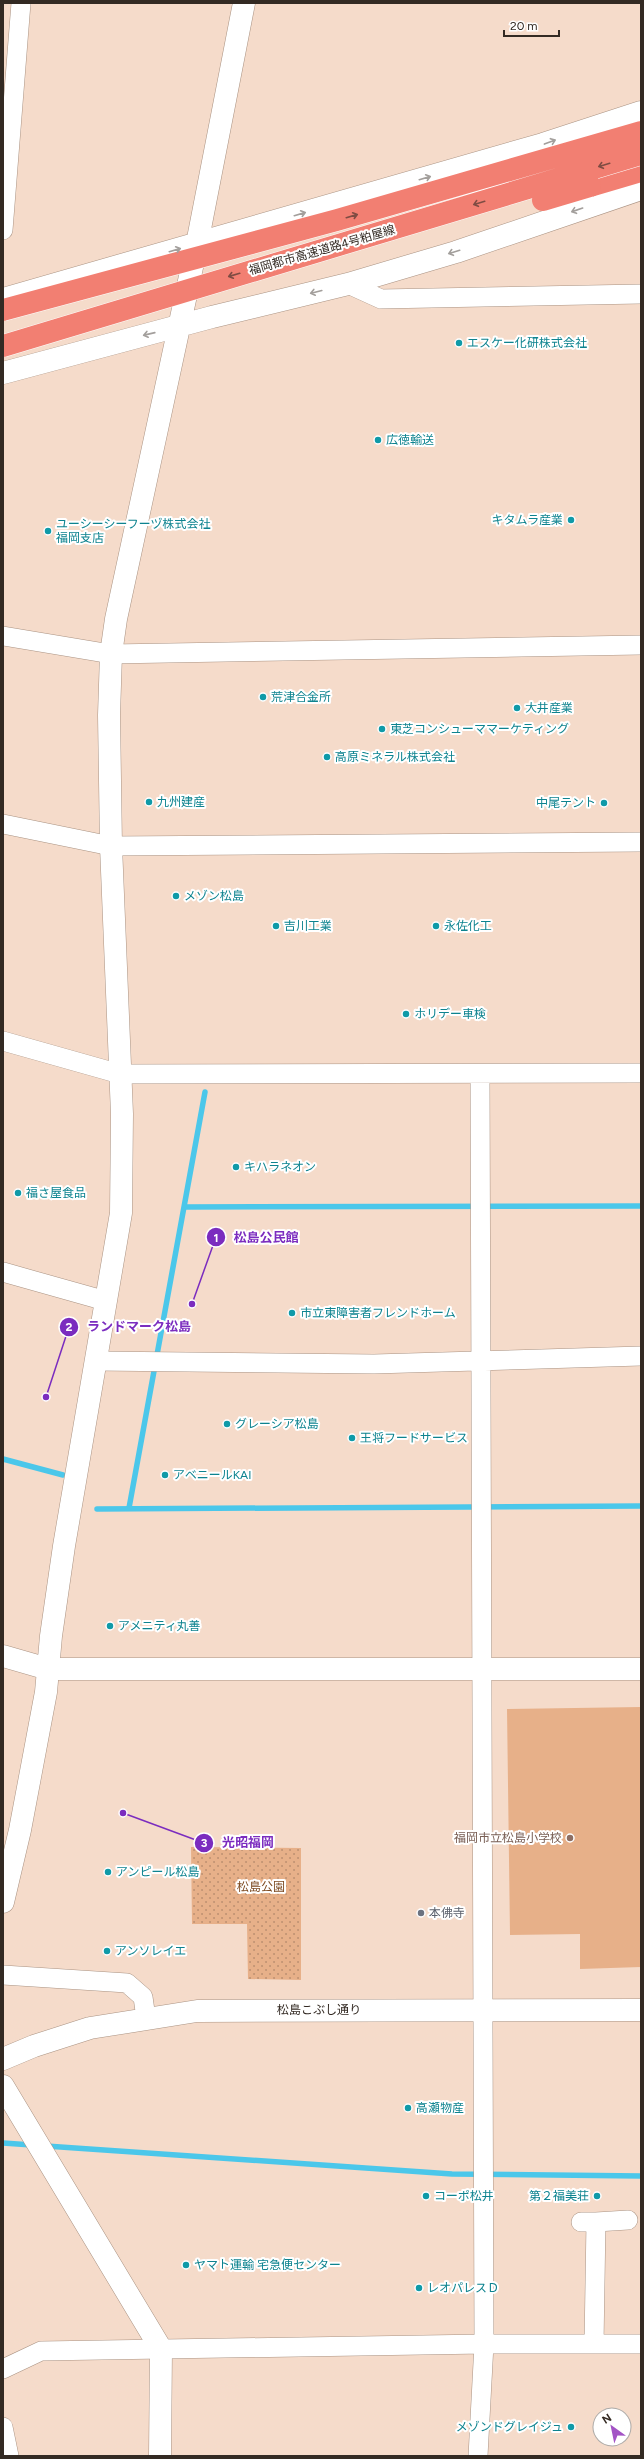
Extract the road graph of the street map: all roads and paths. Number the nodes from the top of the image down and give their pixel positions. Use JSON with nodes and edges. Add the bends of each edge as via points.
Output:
{"nodes":[{"id":1,"x":21,"y":3,"type":"edge"},
{"id":2,"x":244,"y":3,"type":"edge"},
{"id":3,"x":641,"y":112,"type":"edge"},
{"id":4,"x":641,"y":132,"type":"edge"},
{"id":5,"x":641,"y":154,"type":"edge"},
{"id":6,"x":641,"y":171,"type":"edge"},
{"id":7,"x":641,"y":189,"type":"edge"},
{"id":8,"x":3,"y":230,"type":"edge"},
{"id":9,"x":197,"y":244,"type":"junction"},
{"id":10,"x":348,"y":284,"type":"junction"},
{"id":11,"x":641,"y":294,"type":"edge"},
{"id":12,"x":4,"y":299,"type":"edge"},
{"id":13,"x":179,"y":327,"type":"junction"},
{"id":14,"x":3,"y":346,"type":"edge"},
{"id":15,"x":3,"y":359,"type":"edge"},
{"id":16,"x":3,"y":373,"type":"edge"},
{"id":17,"x":3,"y":636,"type":"edge"},
{"id":18,"x":641,"y":645,"type":"edge"},
{"id":19,"x":111,"y":654,"type":"junction"},
{"id":20,"x":3,"y":824,"type":"edge"},
{"id":21,"x":641,"y":842,"type":"edge"},
{"id":22,"x":111,"y":846,"type":"junction"},
{"id":23,"x":3,"y":1041,"type":"edge"},
{"id":24,"x":641,"y":1073,"type":"edge"},
{"id":25,"x":120,"y":1074,"type":"junction"},
{"id":26,"x":480,"y":1074,"type":"junction"},
{"id":27,"x":3,"y":1272,"type":"edge"},
{"id":28,"x":106,"y":1301,"type":"junction"},
{"id":29,"x":641,"y":1356,"type":"edge"},
{"id":30,"x":96,"y":1361,"type":"junction"},
{"id":31,"x":479,"y":1361,"type":"junction"},
{"id":32,"x":3,"y":1656,"type":"edge"},
{"id":33,"x":48,"y":1669,"type":"junction"},
{"id":34,"x":641,"y":1669,"type":"edge"},
{"id":35,"x":481,"y":1670,"type":"junction"},
{"id":36,"x":3,"y":1902,"type":"edge"},
{"id":37,"x":3,"y":1975,"type":"edge"},
{"id":38,"x":641,"y":2010,"type":"edge"},
{"id":39,"x":482,"y":2011,"type":"junction"},
{"id":40,"x":146,"y":2018,"type":"junction"},
{"id":41,"x":3,"y":2059,"type":"edge"},
{"id":42,"x":3,"y":2086,"type":"edge"},
{"id":43,"x":628,"y":2220,"type":"dead end"},
{"id":44,"x":484,"y":2344,"type":"junction"},
{"id":45,"x":594,"y":2344,"type":"junction"},
{"id":46,"x":641,"y":2344,"type":"edge"},
{"id":47,"x":161,"y":2349,"type":"junction"},
{"id":48,"x":3,"y":2369,"type":"edge"},
{"id":49,"x":3,"y":2427,"type":"edge"},
{"id":50,"x":9,"y":2456,"type":"edge"},
{"id":51,"x":160,"y":2456,"type":"edge"},
{"id":52,"x":478,"y":2456,"type":"edge"}],
"edges":[{"from":1,"to":8,"type":"street"},
{"from":2,"to":9,"type":"street"},
{"from":9,"to":3,"type":"street","one_way":true,"via":[[543,144]]},
{"from":12,"to":4,"type":"highway","name":"福岡都市高速道路4号粕屋線","one_way":true,"bridge":true,"via":[[337,220]]},
{"from":5,"to":14,"type":"highway","name":"福岡都市高速道路4号粕屋線","one_way":true,"bridge":true},
{"from":6,"to":15,"type":"highway","bridge":true},
{"from":7,"to":10,"type":"street","one_way":true,"via":[[456,252]]},
{"from":12,"to":9,"type":"street","one_way":true},
{"from":9,"to":13,"type":"street"},
{"from":10,"to":11,"type":"street","via":[[381,299]]},
{"from":10,"to":13,"type":"street","one_way":true},
{"from":13,"to":16,"type":"street","one_way":true},
{"from":13,"to":19,"type":"street","via":[[119,604]]},
{"from":17,"to":19,"type":"street"},
{"from":18,"to":19,"type":"street"},
{"from":19,"to":22,"type":"street"},
{"from":20,"to":22,"type":"street"},
{"from":21,"to":22,"type":"street"},
{"from":22,"to":25,"type":"street"},
{"from":23,"to":25,"type":"street"},
{"from":24,"to":26,"type":"street"},
{"from":25,"to":26,"type":"street"},
{"from":25,"to":28,"type":"street","via":[[122,1213]]},
{"from":26,"to":31,"type":"street"},
{"from":27,"to":28,"type":"street"},
{"from":28,"to":30,"type":"street"},
{"from":29,"to":31,"type":"street"},
{"from":30,"to":31,"type":"street","via":[[374,1364]]},
{"from":30,"to":33,"type":"street","via":[[64,1546]]},
{"from":31,"to":35,"type":"street"},
{"from":32,"to":33,"type":"street"},
{"from":33,"to":35,"type":"street"},
{"from":33,"to":36,"type":"street","via":[[20,1830]]},
{"from":34,"to":35,"type":"street"},
{"from":35,"to":39,"type":"street"},
{"from":37,"to":40,"type":"street","via":[[127,1983],[143,1997]]},
{"from":38,"to":39,"type":"street","name":"松島こぶし通り"},
{"from":39,"to":40,"type":"street","name":"松島こぶし通り","via":[[196,2011]]},
{"from":39,"to":44,"type":"street"},
{"from":40,"to":41,"type":"street","name":"松島こぶし通り","via":[[90,2028]]},
{"from":42,"to":47,"type":"street"},
{"from":43,"to":45,"type":"street","via":[[589,2222]]},
{"from":44,"to":45,"type":"street"},
{"from":44,"to":47,"type":"street"},
{"from":44,"to":52,"type":"street"},
{"from":45,"to":46,"type":"street"},
{"from":47,"to":48,"type":"street","via":[[41,2351]]},
{"from":47,"to":51,"type":"street"},
{"from":49,"to":50,"type":"street"}]}
